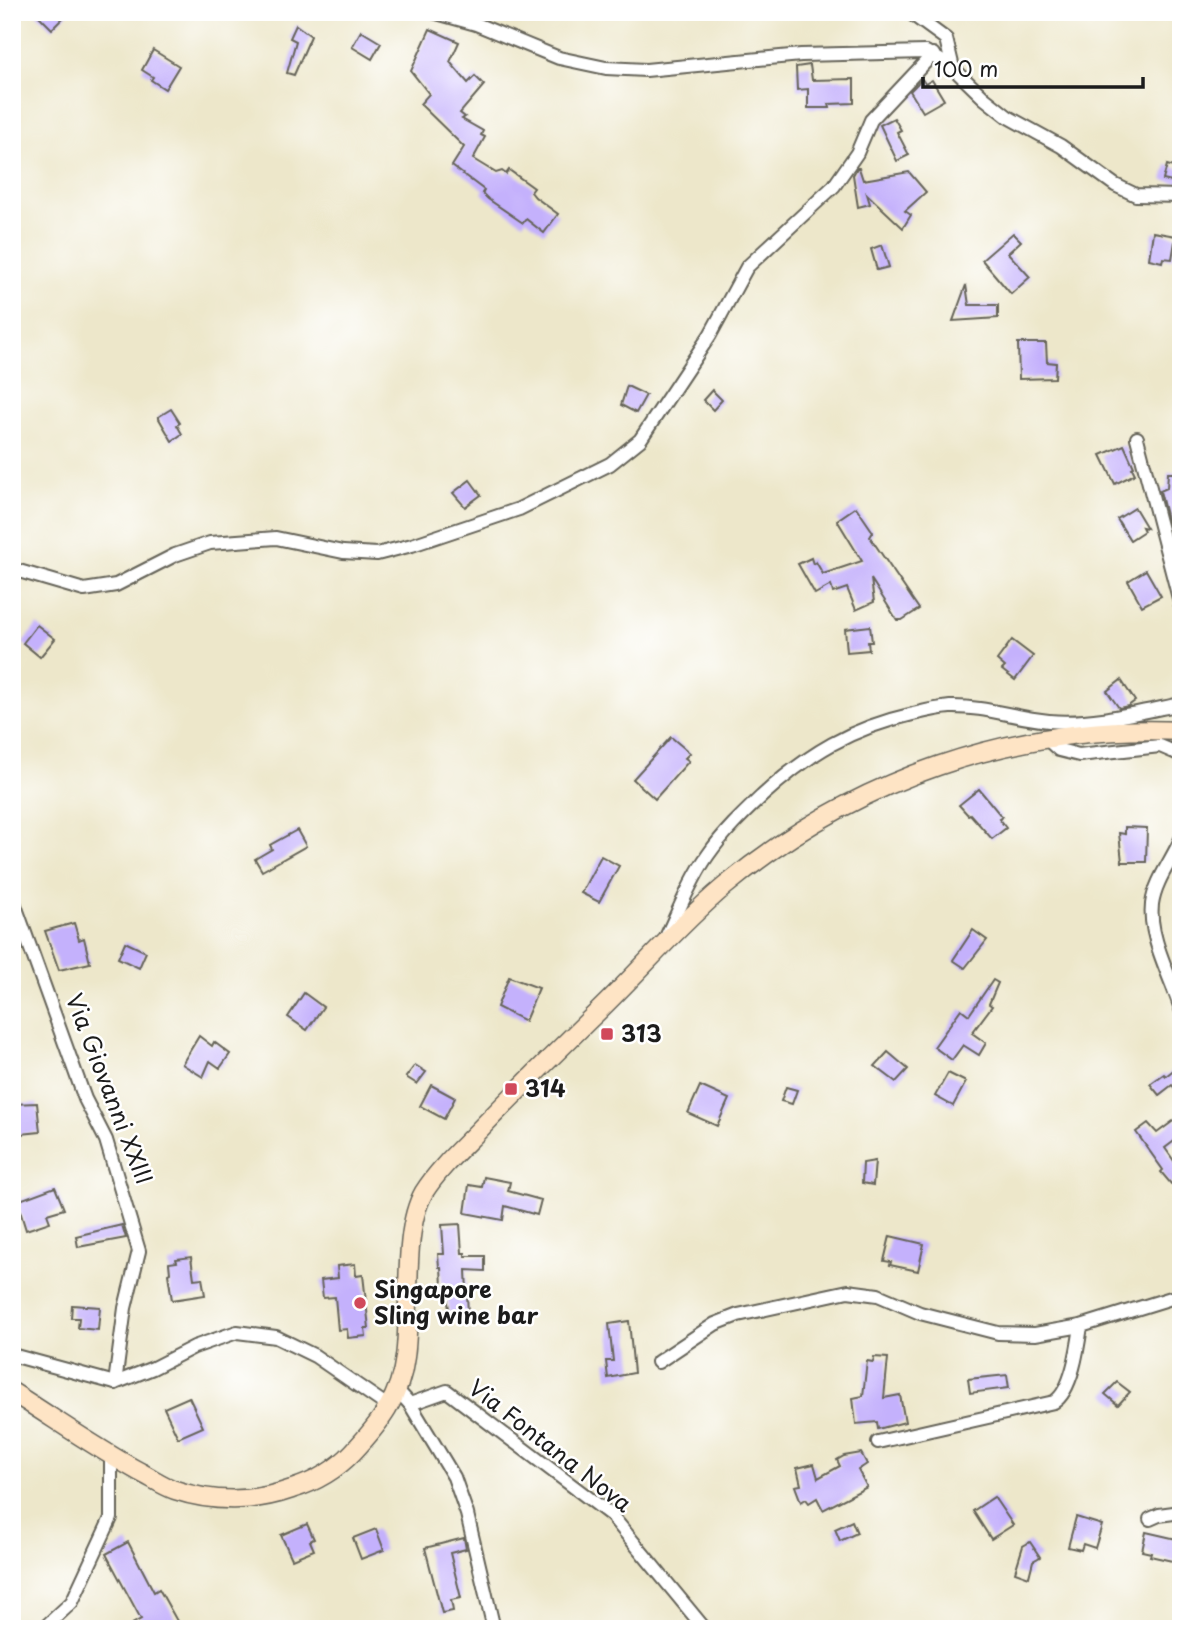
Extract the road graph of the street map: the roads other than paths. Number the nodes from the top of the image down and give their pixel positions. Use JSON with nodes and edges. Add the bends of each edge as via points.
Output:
{"nodes":[{"id":1,"x":433,"y":12,"type":"edge"},
{"id":2,"x":485,"y":12,"type":"edge"},
{"id":3,"x":909,"y":12,"type":"edge"},
{"id":4,"x":477,"y":24,"type":"junction"},
{"id":5,"x":933,"y":54,"type":"junction"},
{"id":6,"x":953,"y":68,"type":"junction"},
{"id":7,"x":1181,"y":197,"type":"edge"},
{"id":8,"x":1137,"y":438,"type":"dead end"},
{"id":9,"x":12,"y":569,"type":"edge"},
{"id":10,"x":1181,"y":606,"type":"edge"},
{"id":11,"x":1181,"y":704,"type":"edge"},
{"id":12,"x":1181,"y":731,"type":"edge"},
{"id":13,"x":1047,"y":738,"type":"junction"},
{"id":14,"x":1181,"y":755,"type":"edge"},
{"id":15,"x":1181,"y":839,"type":"edge"},
{"id":16,"x":12,"y":897,"type":"edge"},
{"id":17,"x":661,"y":948,"type":"junction"},
{"id":18,"x":1181,"y":1009,"type":"edge"},
{"id":19,"x":1181,"y":1295,"type":"edge"},
{"id":20,"x":1081,"y":1326,"type":"junction"},
{"id":21,"x":12,"y":1354,"type":"edge"},
{"id":22,"x":658,"y":1362,"type":"dead end"},
{"id":23,"x":115,"y":1383,"type":"junction"},
{"id":24,"x":397,"y":1391,"type":"junction"},
{"id":25,"x":12,"y":1392,"type":"edge"},
{"id":26,"x":410,"y":1404,"type":"junction"},
{"id":27,"x":389,"y":1407,"type":"junction"},
{"id":28,"x":877,"y":1443,"type":"dead end"},
{"id":29,"x":111,"y":1455,"type":"junction"},
{"id":30,"x":1181,"y":1512,"type":"edge"},
{"id":31,"x":1150,"y":1519,"type":"dead end"},
{"id":32,"x":43,"y":1629,"type":"edge"},
{"id":33,"x":494,"y":1629,"type":"edge"},
{"id":34,"x":705,"y":1629,"type":"edge"}],
"edges":[{"from":1,"to":4,"type":"street"},
{"from":2,"to":4,"type":"street"},
{"from":3,"to":6,"type":"street","via":[[946,39]]},
{"from":4,"to":5,"type":"street","via":[[559,58],[606,68],[646,70],[867,52]]},
{"from":5,"to":6,"type":"street"},
{"from":5,"to":9,"type":"street","via":[[872,120],[834,186],[747,267],[710,335],[640,440],[610,464],[519,509],[377,554],[276,538],[210,543],[116,585],[84,590]]},
{"from":6,"to":7,"type":"street","via":[[1008,117],[1061,146],[1115,185],[1136,195]]},
{"from":8,"to":10,"type":"street"},
{"from":11,"to":17,"type":"street","via":[[1053,722],[986,709],[947,708],[879,723],[835,740],[790,770],[723,835],[696,874]]},
{"from":12,"to":13,"type":"main road"},
{"from":13,"to":14,"type":"street","via":[[1059,750],[1079,755],[1160,746]]},
{"from":13,"to":17,"type":"main road","via":[[974,754],[880,787],[777,846],[723,887]]},
{"from":15,"to":18,"type":"street","via":[[1152,904],[1158,947]]},
{"from":16,"to":23,"type":"street","name":"Via Giovanni XXIII","via":[[85,1099],[107,1140],[139,1251],[125,1308]]},
{"from":17,"to":24,"type":"main road","via":[[467,1143],[423,1194],[411,1236],[405,1359]]},
{"from":19,"to":20,"type":"street"},
{"from":20,"to":22,"type":"street","via":[[1035,1334],[998,1333],[848,1290],[738,1315],[715,1324]]},
{"from":20,"to":28,"type":"street","via":[[1061,1398]]},
{"from":21,"to":23,"type":"street"},
{"from":23,"to":27,"type":"street","via":[[237,1332],[276,1337],[305,1351]]},
{"from":24,"to":26,"type":"street"},
{"from":24,"to":27,"type":"main road"},
{"from":25,"to":29,"type":"main road"},
{"from":26,"to":33,"type":"street","via":[[454,1477]]},
{"from":26,"to":34,"type":"street","name":"Via Fontana Nova","via":[[447,1391],[551,1468],[611,1515]]},
{"from":27,"to":29,"type":"main road","via":[[348,1458],[324,1475],[276,1495],[225,1500],[201,1497],[171,1489]]},
{"from":29,"to":32,"type":"street","via":[[111,1518],[72,1602]]},
{"from":30,"to":31,"type":"street"}]}
